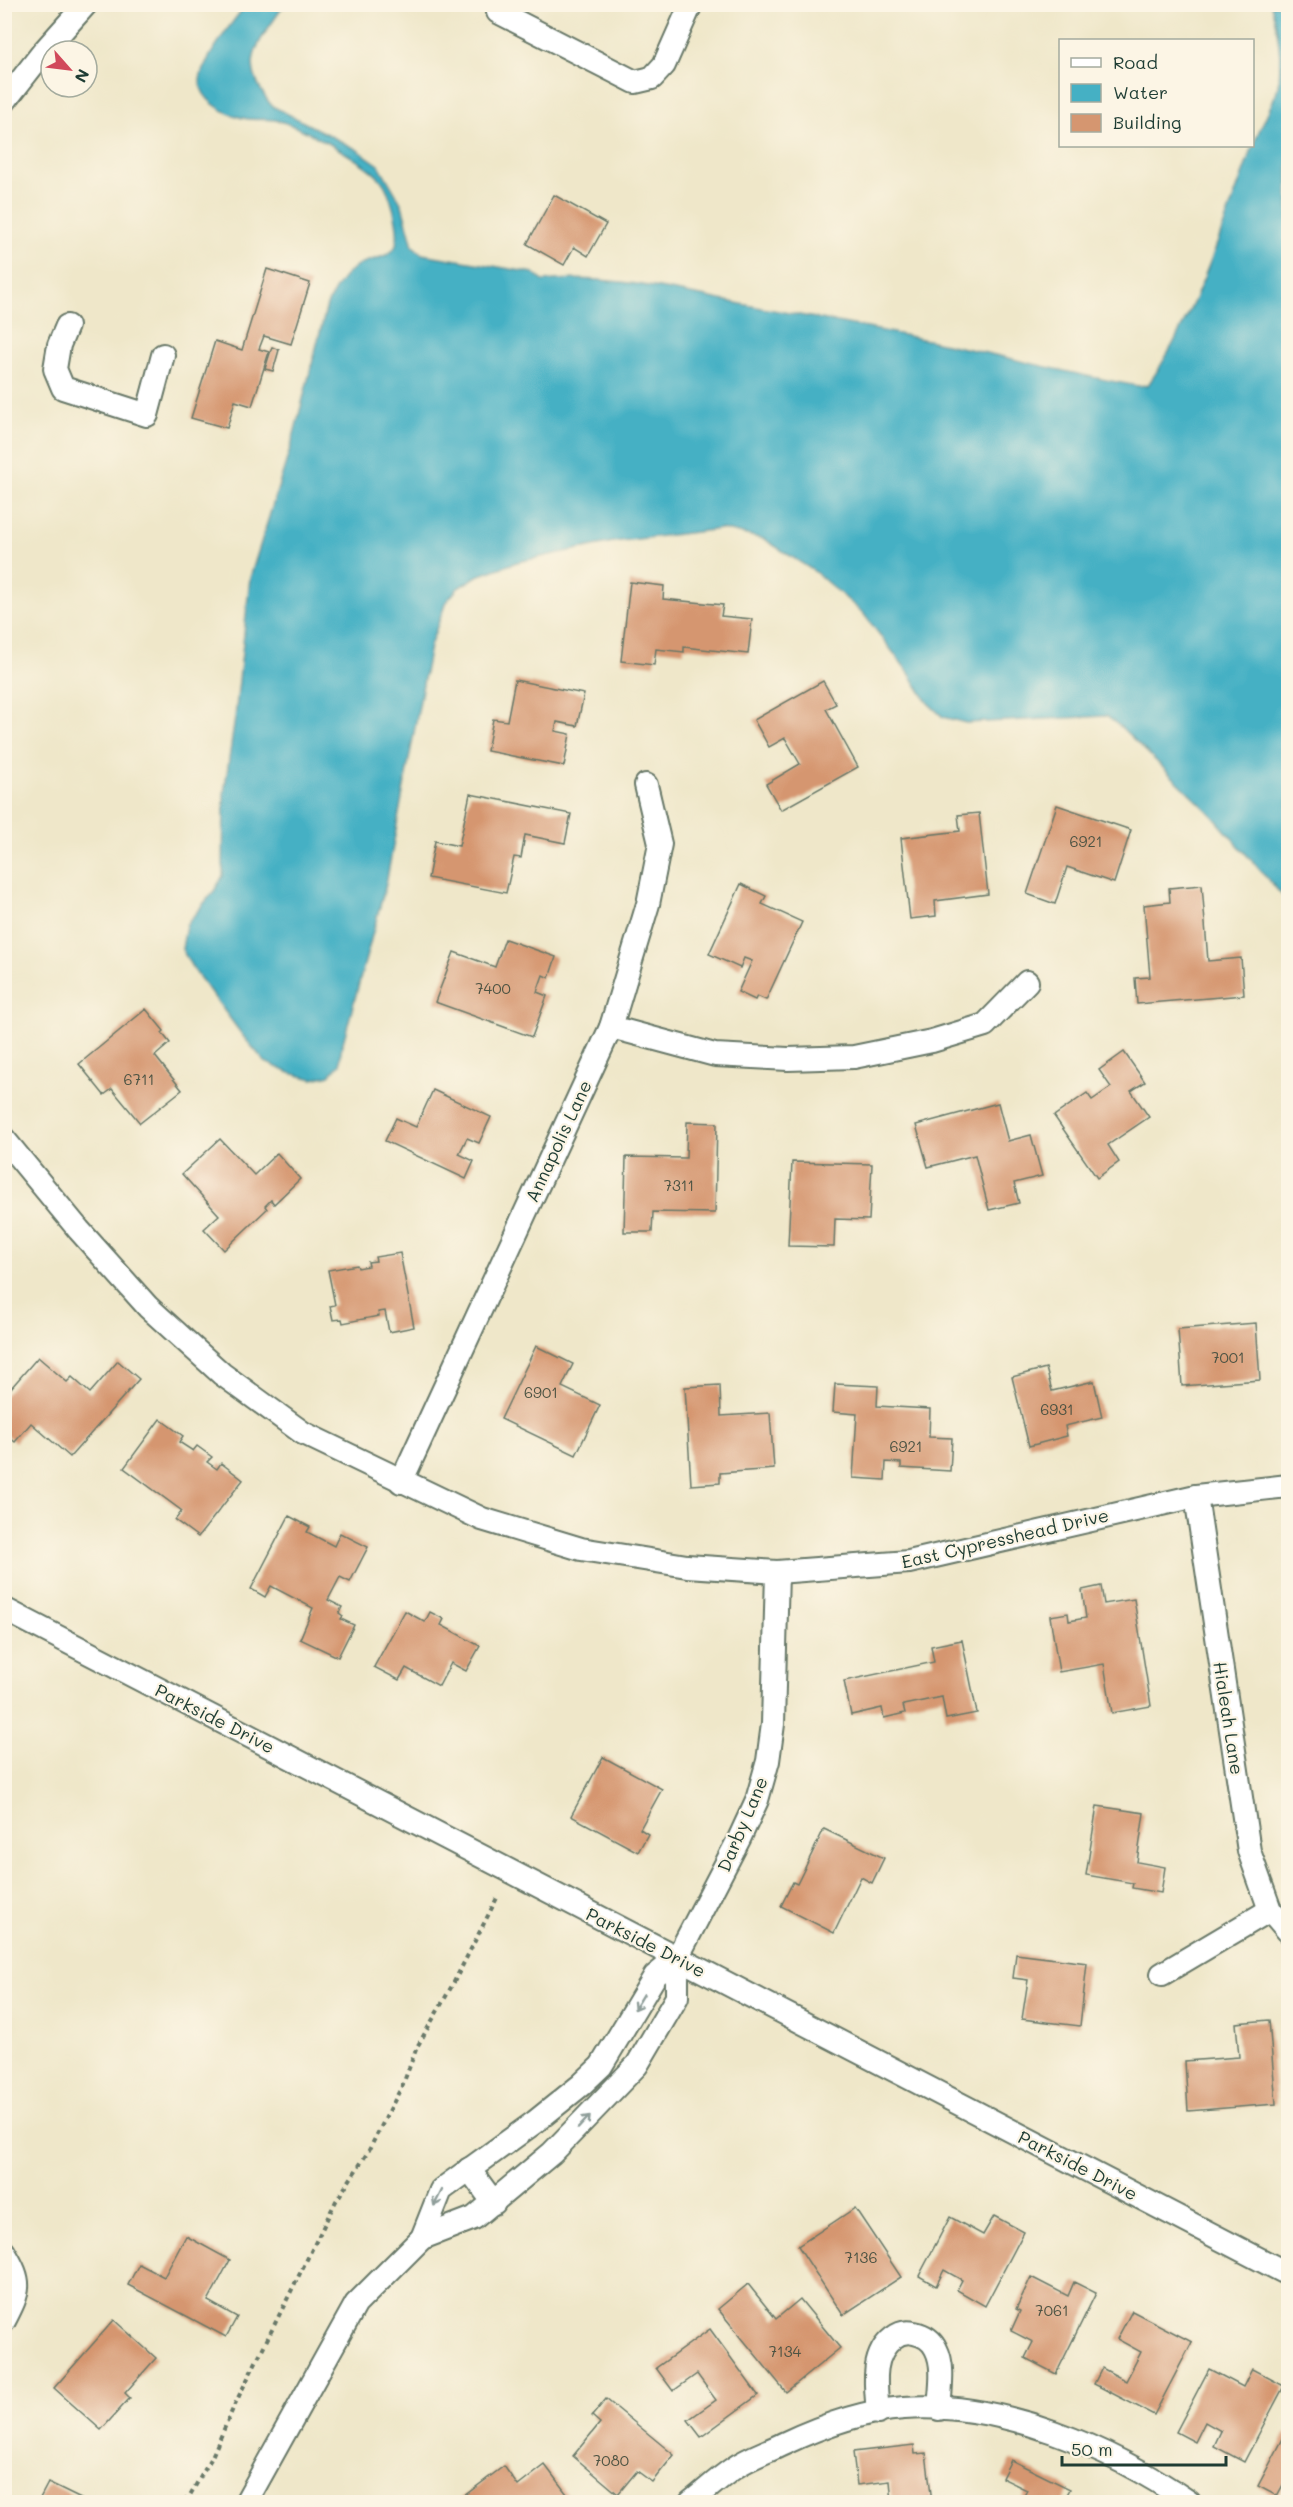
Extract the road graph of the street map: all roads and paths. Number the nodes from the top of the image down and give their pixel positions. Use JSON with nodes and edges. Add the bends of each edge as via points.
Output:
{"nodes":[{"id":1,"x":86,"y":4,"type":"edge"},
{"id":2,"x":691,"y":4,"type":"edge"},
{"id":3,"x":498,"y":12,"type":"dead end"},
{"id":4,"x":4,"y":102,"type":"edge"},
{"id":5,"x":67,"y":326,"type":"dead end"},
{"id":6,"x":163,"y":355,"type":"dead end"},
{"id":7,"x":646,"y":785,"type":"dead end"},
{"id":8,"x":1027,"y":982,"type":"dead end"},
{"id":9,"x":611,"y":1027,"type":"junction"},
{"id":10,"x":4,"y":1139,"type":"edge"},
{"id":11,"x":401,"y":1482,"type":"junction"},
{"id":12,"x":1288,"y":1486,"type":"edge"},
{"id":13,"x":1196,"y":1496,"type":"junction"},
{"id":14,"x":777,"y":1572,"type":"junction"},
{"id":15,"x":4,"y":1609,"type":"edge"},
{"id":16,"x":498,"y":1896,"type":"dead end"},
{"id":17,"x":1270,"y":1910,"type":"junction"},
{"id":18,"x":1288,"y":1931,"type":"edge"},
{"id":19,"x":677,"y":1958,"type":"junction"},
{"id":20,"x":1162,"y":1974,"type":"dead end"},
{"id":21,"x":528,"y":2126,"type":"junction"},
{"id":22,"x":552,"y":2153,"type":"junction"},
{"id":23,"x":469,"y":2169,"type":"junction"},
{"id":24,"x":494,"y":2203,"type":"junction"},
{"id":25,"x":422,"y":2238,"type":"junction"},
{"id":26,"x":4,"y":2252,"type":"edge"},
{"id":27,"x":1288,"y":2274,"type":"edge"},
{"id":28,"x":4,"y":2321,"type":"edge"},
{"id":29,"x":939,"y":2409,"type":"junction"},
{"id":30,"x":878,"y":2413,"type":"junction"},
{"id":31,"x":186,"y":2502,"type":"edge"},
{"id":32,"x":246,"y":2502,"type":"edge"},
{"id":33,"x":692,"y":2502,"type":"edge"},
{"id":34,"x":1189,"y":2502,"type":"edge"}],
"edges":[{"from":1,"to":4,"type":"street"},
{"from":2,"to":3,"type":"street","via":[[664,65],[652,78],[635,82]]},
{"from":5,"to":6,"type":"street","via":[[55,369],[63,388],[147,415]]},
{"from":7,"to":9,"type":"street","name":"Annapolis Lane","via":[[660,844],[648,904]]},
{"from":8,"to":9,"type":"street","via":[[985,1025],[854,1057],[715,1055]]},
{"from":9,"to":11,"type":"street","name":"Annapolis Lane"},
{"from":10,"to":11,"type":"street","name":"East Cypresshead Drive","via":[[78,1230],[148,1307],[222,1374],[303,1433]]},
{"from":11,"to":14,"type":"street","name":"East Cypresshead Drive","via":[[482,1519],[581,1549],[687,1566]]},
{"from":12,"to":13,"type":"street","name":"East Cypresshead Drive"},
{"from":13,"to":14,"type":"street","name":"East Cypresshead Drive","via":[[909,1562]]},
{"from":13,"to":17,"type":"street","name":"Hialeah Lane","via":[[1249,1851]]},
{"from":14,"to":19,"type":"street","name":"Darby Lane","via":[[773,1724],[768,1761],[739,1839]]},
{"from":15,"to":19,"type":"street","name":"Parkside Drive"},
{"from":16,"to":31,"type":"path","via":[[417,2047],[368,2152],[336,2201]]},
{"from":17,"to":18,"type":"street","name":"Hialeah Lane"},
{"from":17,"to":20,"type":"street"},
{"from":19,"to":21,"type":"street","one_way":true,"via":[[655,1976],[601,2066]]},
{"from":22,"to":19,"type":"street","one_way":true,"via":[[637,2065],[677,1997]]},
{"from":19,"to":27,"type":"street","name":"Parkside Drive"},
{"from":21,"to":22,"type":"street"},
{"from":21,"to":23,"type":"street"},
{"from":22,"to":24,"type":"street"},
{"from":23,"to":24,"type":"street"},
{"from":23,"to":25,"type":"street","one_way":true,"via":[[441,2190]]},
{"from":24,"to":25,"type":"street","via":[[474,2218]]},
{"from":25,"to":32,"type":"street","via":[[356,2304]]},
{"from":26,"to":28,"type":"street","via":[[17,2273],[17,2295]]},
{"from":29,"to":30,"type":"street","via":[[905,2408]]},
{"from":29,"to":30,"type":"street","via":[[937,2350],[930,2340],[909,2331],[886,2343],[877,2360]]},
{"from":29,"to":34,"type":"street","via":[[969,2410],[1034,2425],[1104,2454]]},
{"from":30,"to":33,"type":"street","via":[[840,2421],[734,2467]]}]}
